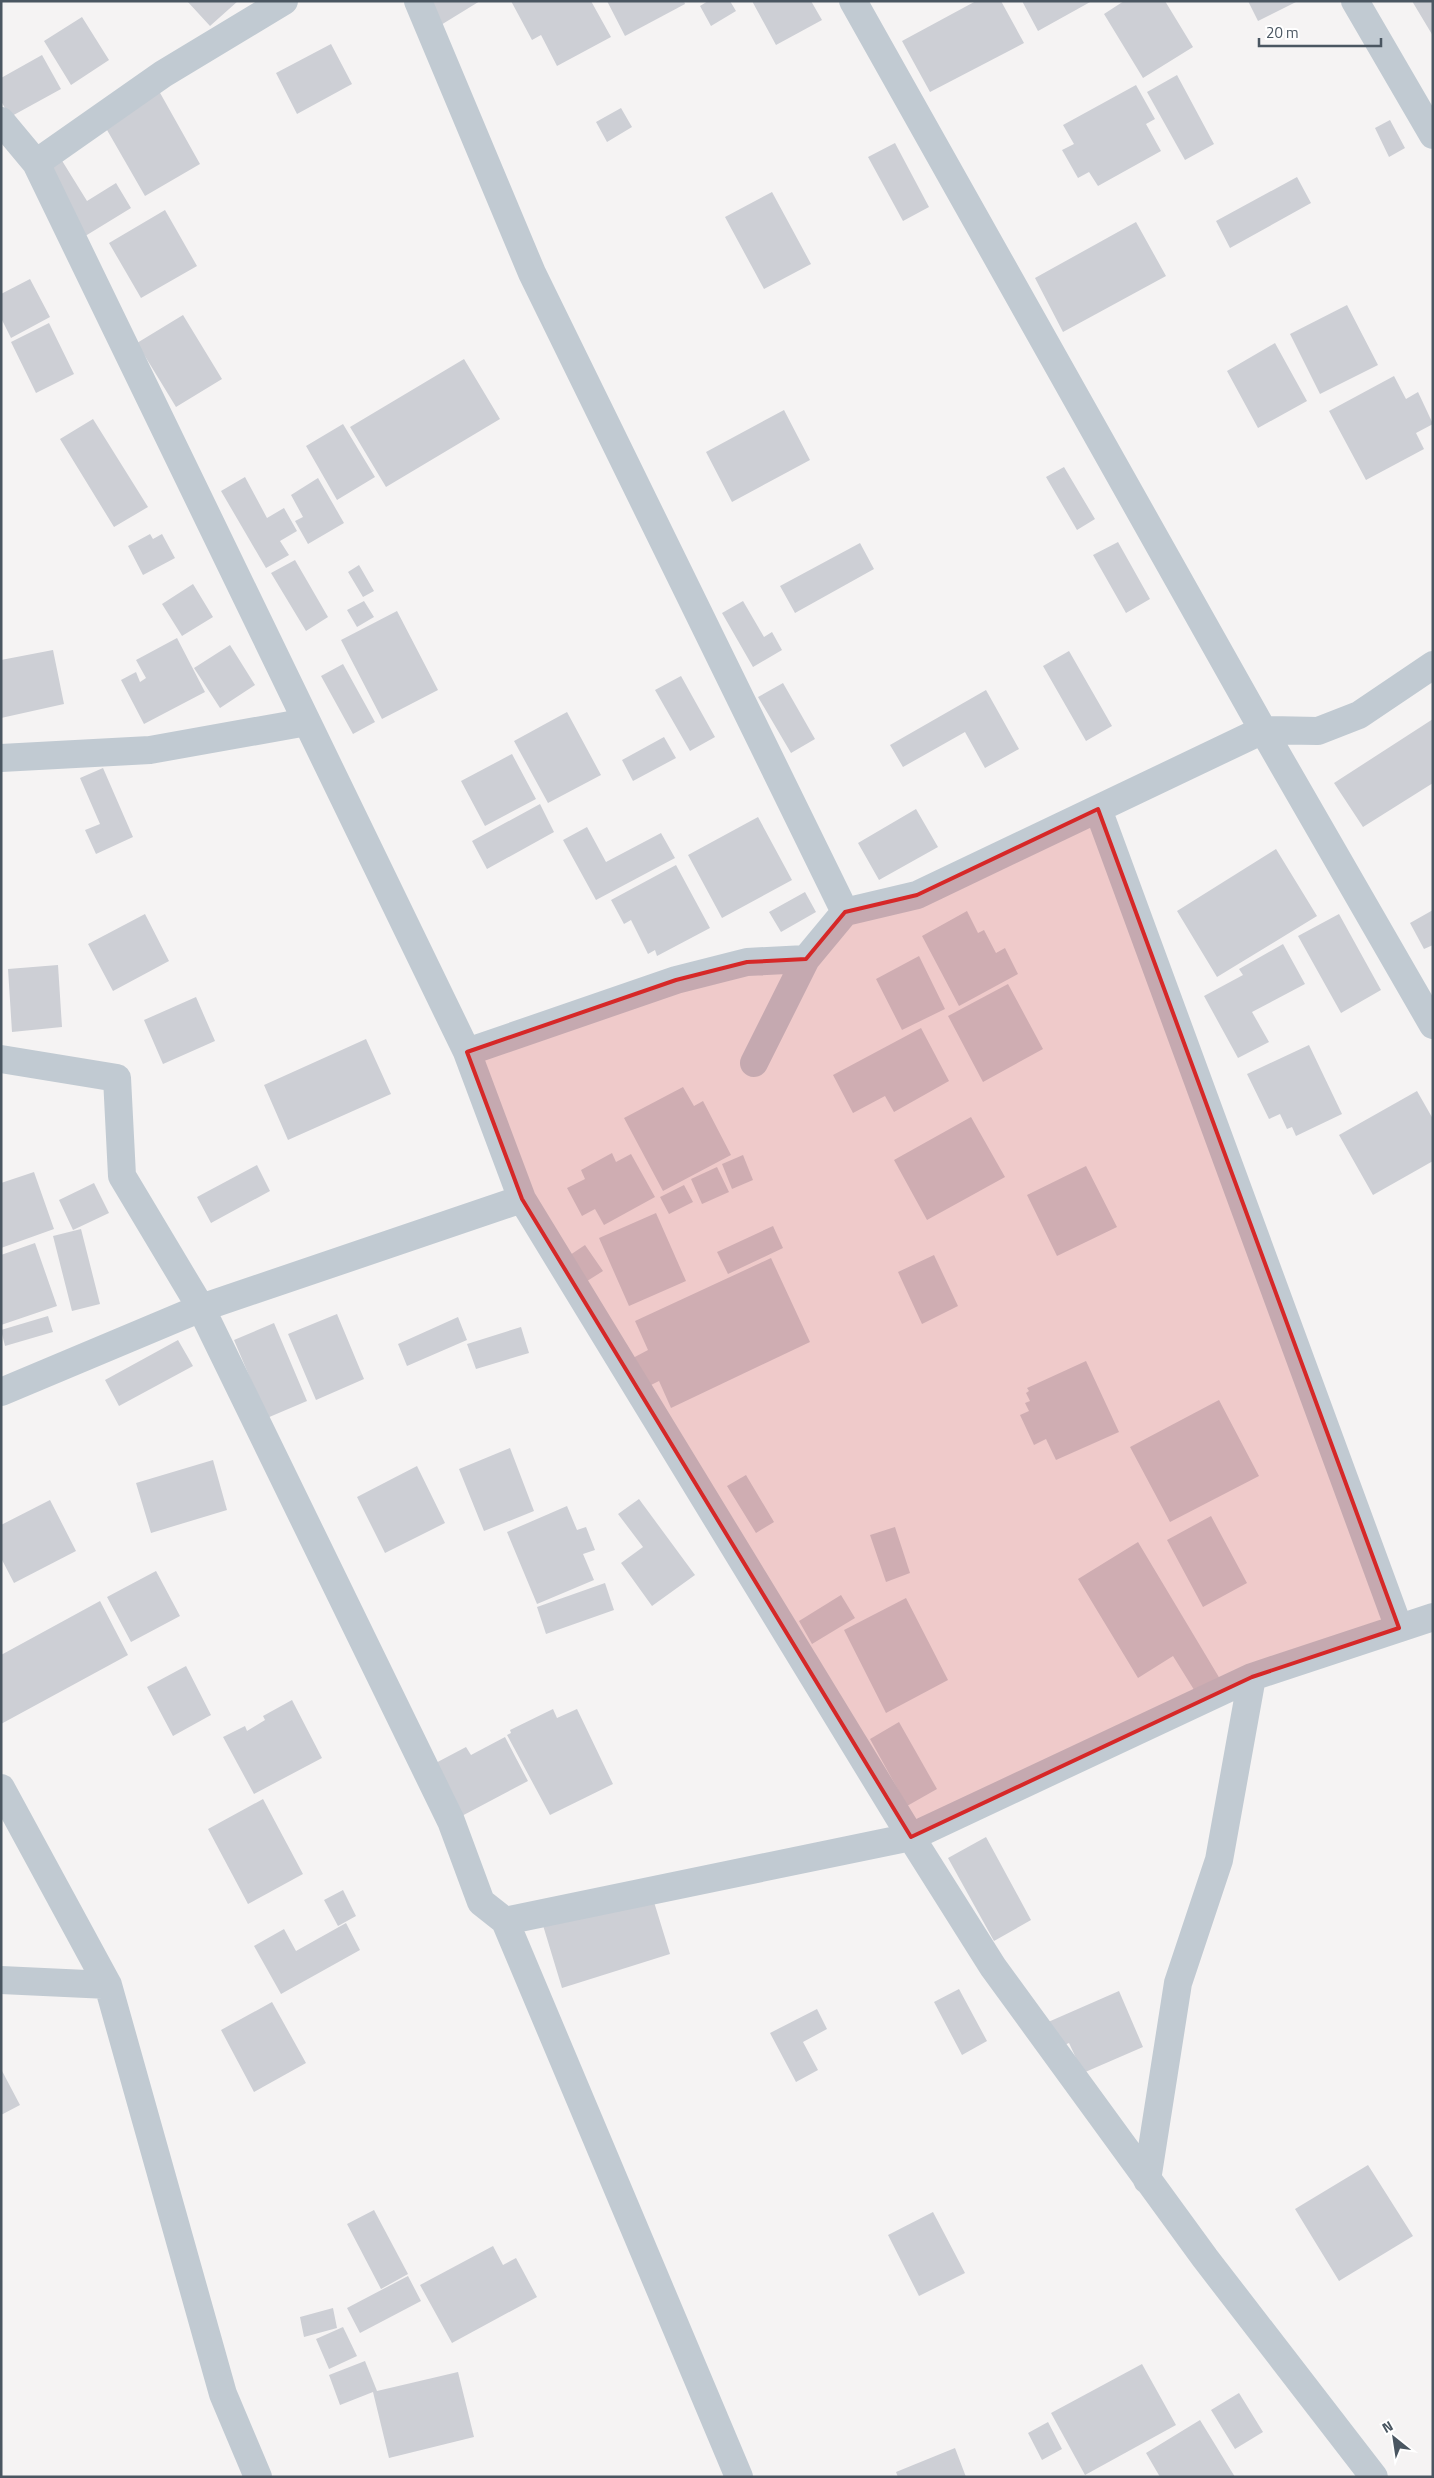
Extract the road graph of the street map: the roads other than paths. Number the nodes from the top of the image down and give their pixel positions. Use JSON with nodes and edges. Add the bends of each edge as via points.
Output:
{"nodes":[{"id":1,"x":284,"y":1,"type":"edge"},
{"id":2,"x":418,"y":1,"type":"edge"},
{"id":3,"x":853,"y":1,"type":"edge"},
{"id":4,"x":1355,"y":1,"type":"edge"},
{"id":5,"x":1,"y":121,"type":"edge"},
{"id":6,"x":1433,"y":135,"type":"edge"},
{"id":7,"x":36,"y":163,"type":"junction"},
{"id":8,"x":1433,"y":665,"type":"edge"},
{"id":9,"x":307,"y":722,"type":"junction"},
{"id":10,"x":1263,"y":730,"type":"junction"},
{"id":11,"x":1,"y":758,"type":"edge"},
{"id":12,"x":1098,"y":809,"type":"junction"},
{"id":13,"x":845,"y":912,"type":"junction"},
{"id":14,"x":806,"y":959,"type":"junction"},
{"id":15,"x":1433,"y":1025,"type":"edge"},
{"id":16,"x":467,"y":1052,"type":"junction"},
{"id":17,"x":1,"y":1059,"type":"edge"},
{"id":18,"x":754,"y":1063,"type":"dead end"},
{"id":19,"x":522,"y":1199,"type":"junction"},
{"id":20,"x":201,"y":1308,"type":"junction"},
{"id":21,"x":1,"y":1392,"type":"edge"},
{"id":22,"x":1433,"y":1617,"type":"edge"},
{"id":23,"x":1399,"y":1628,"type":"junction"},
{"id":24,"x":1252,"y":1677,"type":"junction"},
{"id":25,"x":1,"y":1788,"type":"edge"},
{"id":26,"x":911,"y":1838,"type":"junction"},
{"id":27,"x":505,"y":1921,"type":"junction"},
{"id":28,"x":1,"y":1980,"type":"edge"},
{"id":29,"x":108,"y":1985,"type":"junction"},
{"id":30,"x":1147,"y":2180,"type":"junction"},
{"id":31,"x":258,"y":2477,"type":"edge"},
{"id":32,"x":739,"y":2477,"type":"edge"},
{"id":33,"x":1374,"y":2477,"type":"edge"}],
"edges":[{"from":1,"to":7,"type":"street","via":[[163,74]]},
{"from":2,"to":13,"type":"street","via":[[532,273]]},
{"from":3,"to":10,"type":"street"},
{"from":4,"to":6,"type":"street"},
{"from":5,"to":7,"type":"street"},
{"from":7,"to":9,"type":"street"},
{"from":8,"to":10,"type":"street","via":[[1359,715],[1318,731]]},
{"from":9,"to":11,"type":"street","via":[[150,750]]},
{"from":9,"to":16,"type":"street"},
{"from":10,"to":12,"type":"street"},
{"from":10,"to":15,"type":"street"},
{"from":12,"to":13,"type":"street","via":[[917,895]]},
{"from":12,"to":23,"type":"street"},
{"from":13,"to":14,"type":"street"},
{"from":14,"to":16,"type":"street","via":[[747,962],[676,980]]},
{"from":14,"to":18,"type":"street"},
{"from":16,"to":19,"type":"street"},
{"from":17,"to":20,"type":"street","via":[[117,1078],[122,1176]]},
{"from":19,"to":20,"type":"street"},
{"from":19,"to":26,"type":"street"},
{"from":20,"to":21,"type":"street"},
{"from":20,"to":27,"type":"street","via":[[450,1821],[481,1902]]},
{"from":22,"to":23,"type":"street"},
{"from":23,"to":24,"type":"street"},
{"from":24,"to":26,"type":"street"},
{"from":24,"to":30,"type":"street","via":[[1219,1860],[1178,1983]]},
{"from":25,"to":29,"type":"street"},
{"from":26,"to":27,"type":"street"},
{"from":26,"to":30,"type":"street","via":[[993,1967]]},
{"from":27,"to":32,"type":"street"},
{"from":28,"to":29,"type":"street"},
{"from":29,"to":31,"type":"street","via":[[223,2394]]},
{"from":30,"to":33,"type":"street"}]}
